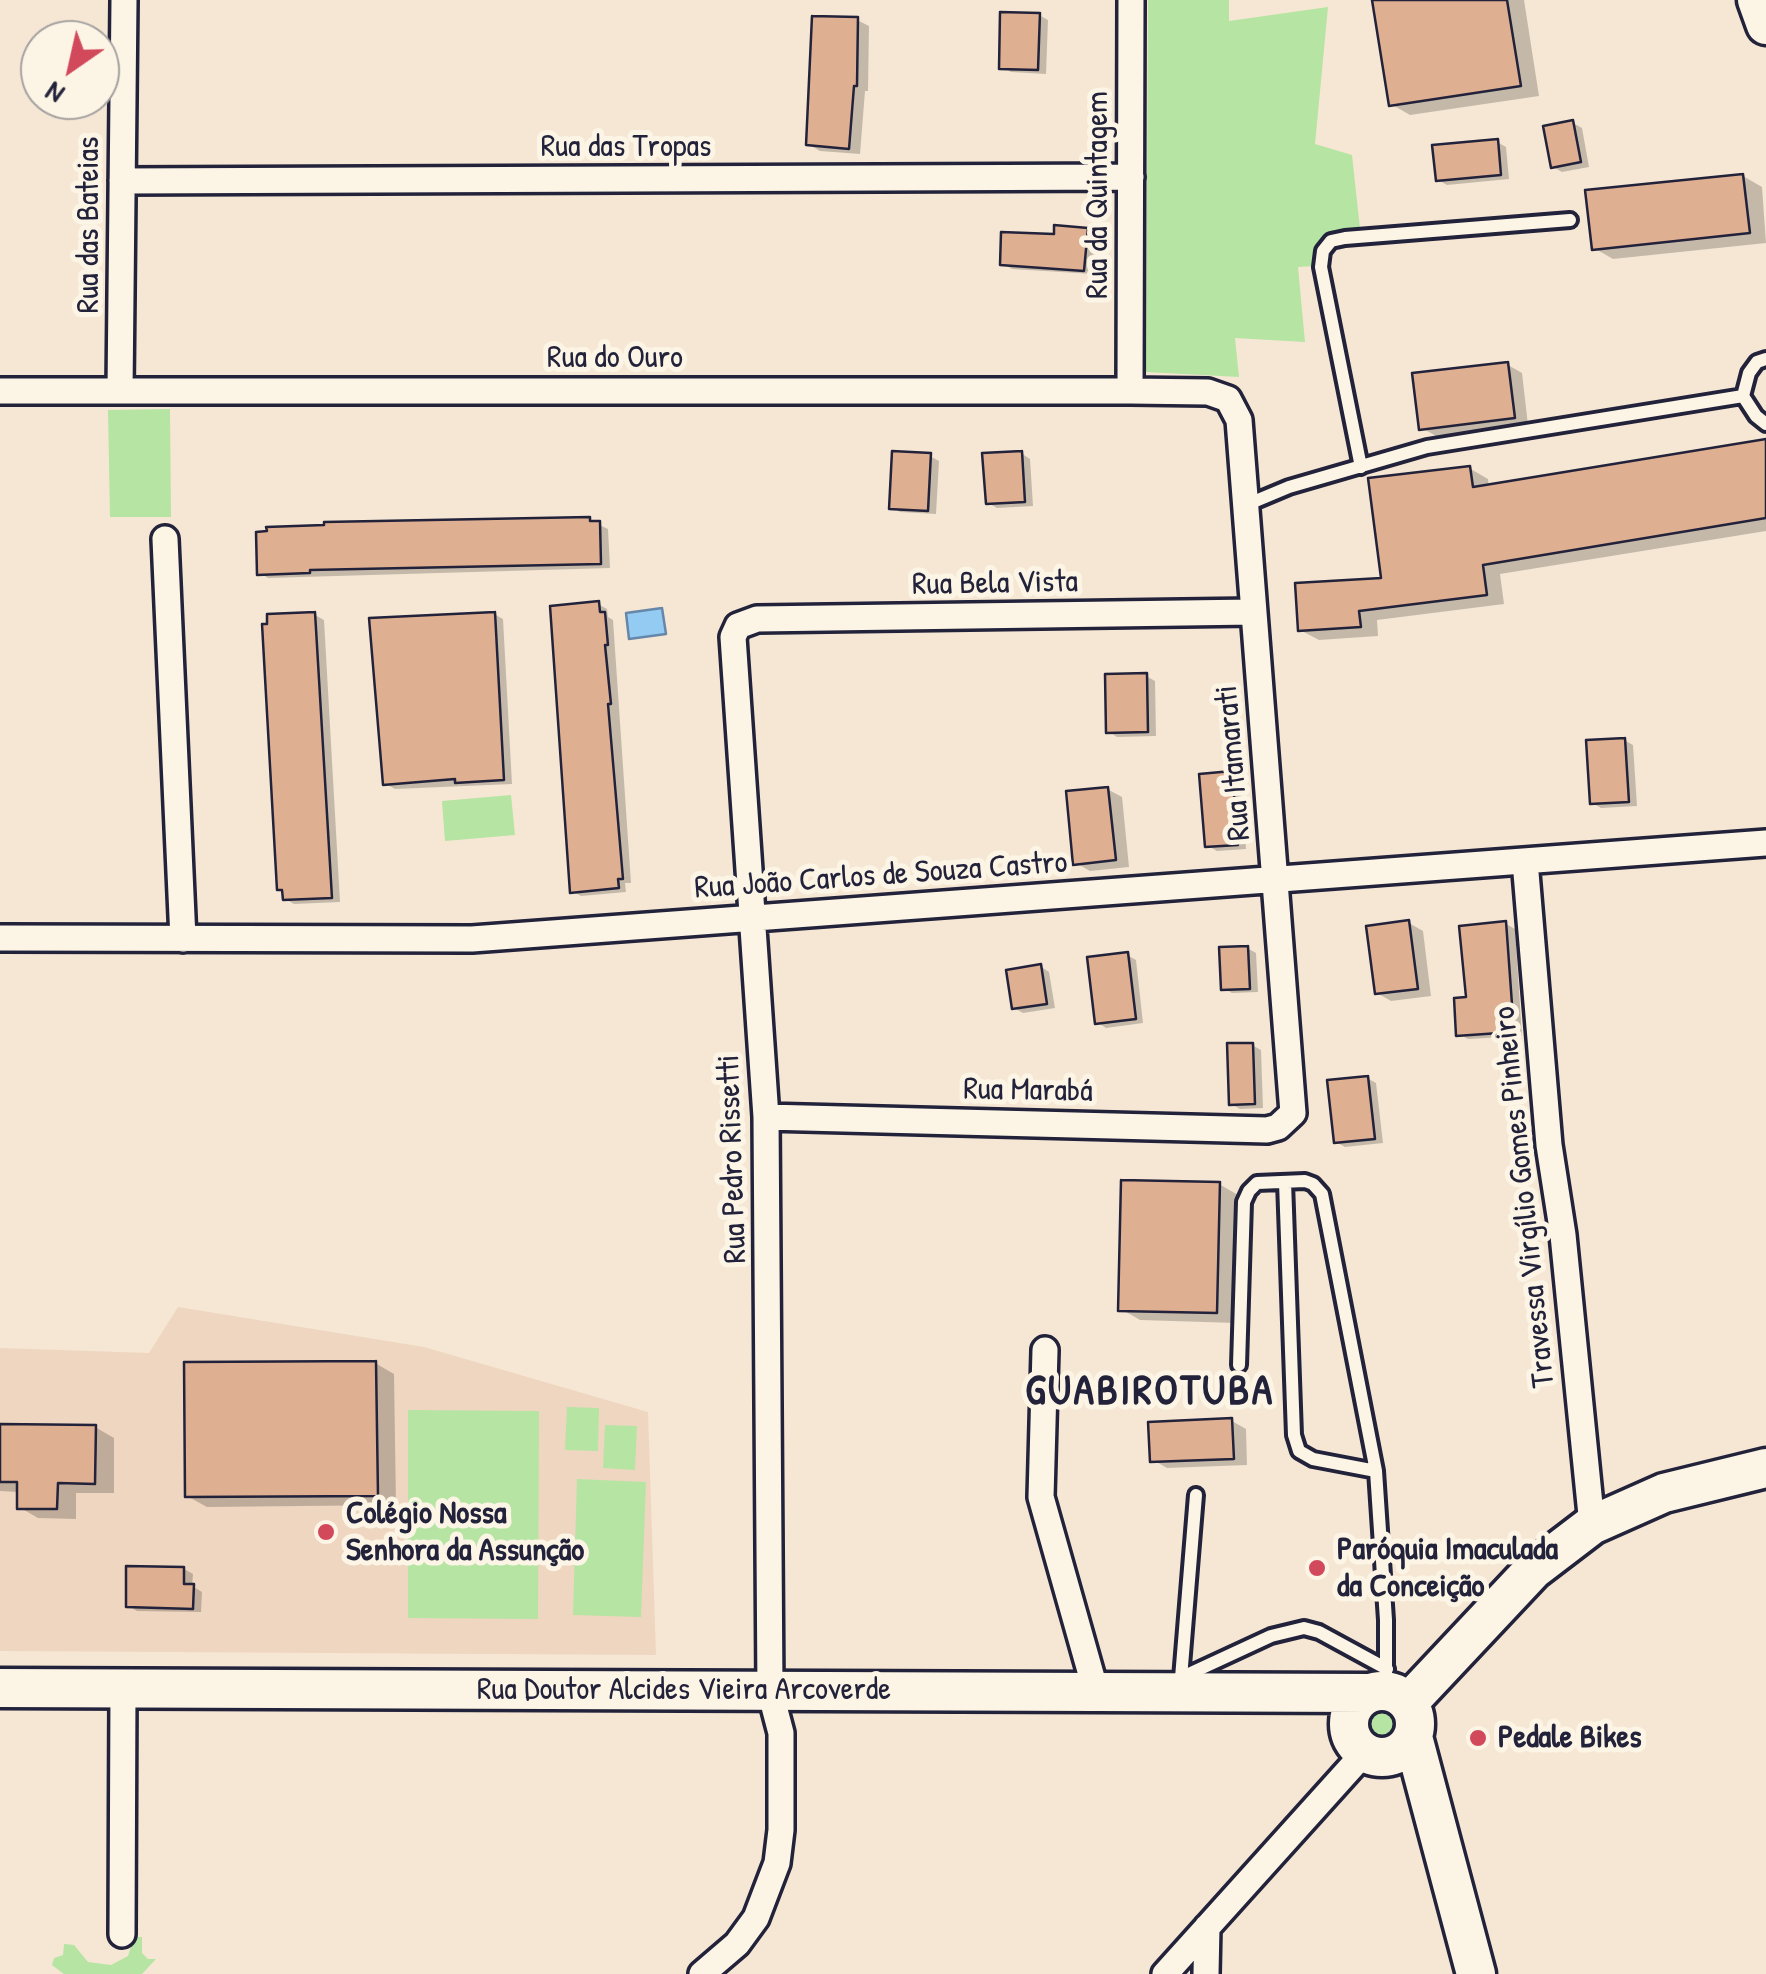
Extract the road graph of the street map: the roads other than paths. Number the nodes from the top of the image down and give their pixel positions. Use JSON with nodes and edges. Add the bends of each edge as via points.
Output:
{"nodes":[{"id":1,"x":124,"y":0,"type":"edge"},
{"id":2,"x":1131,"y":0,"type":"edge"},
{"id":3,"x":1757,"y":0,"type":"edge"},
{"id":4,"x":1766,"y":24,"type":"edge"},
{"id":5,"x":1131,"y":177,"type":"junction"},
{"id":6,"x":122,"y":182,"type":"junction"},
{"id":7,"x":1570,"y":220,"type":"dead end"},
{"id":8,"x":1766,"y":359,"type":"edge"},
{"id":9,"x":1130,"y":390,"type":"junction"},
{"id":10,"x":0,"y":391,"type":"edge"},
{"id":11,"x":120,"y":391,"type":"junction"},
{"id":12,"x":1743,"y":396,"type":"junction"},
{"id":13,"x":1228,"y":399,"type":"joint"},
{"id":14,"x":1766,"y":424,"type":"edge"},
{"id":15,"x":1361,"y":467,"type":"junction"},
{"id":16,"x":1246,"y":505,"type":"junction"},
{"id":17,"x":165,"y":539,"type":"dead end"},
{"id":18,"x":1254,"y":612,"type":"junction"},
{"id":19,"x":738,"y":626,"type":"joint"},
{"id":20,"x":1766,"y":843,"type":"edge"},
{"id":21,"x":1525,"y":861,"type":"junction"},
{"id":22,"x":1276,"y":880,"type":"junction"},
{"id":23,"x":0,"y":919,"type":"edge"},
{"id":24,"x":752,"y":919,"type":"junction"},
{"id":25,"x":0,"y":938,"type":"edge"},
{"id":26,"x":182,"y":939,"type":"junction"},
{"id":27,"x":766,"y":1117,"type":"junction"},
{"id":28,"x":1286,"y":1122,"type":"joint"},
{"id":29,"x":1285,"y":1182,"type":"junction"},
{"id":30,"x":1045,"y":1350,"type":"dead end"},
{"id":31,"x":1239,"y":1365,"type":"dead end"},
{"id":32,"x":1766,"y":1468,"type":"edge"},
{"id":33,"x":1376,"y":1471,"type":"junction"},
{"id":34,"x":1196,"y":1495,"type":"dead end"},
{"id":35,"x":1592,"y":1525,"type":"junction"},
{"id":36,"x":1168,"y":1685,"type":"junction"},
{"id":37,"x":0,"y":1688,"type":"edge"},
{"id":38,"x":123,"y":1688,"type":"junction"},
{"id":39,"x":770,"y":1691,"type":"junction"},
{"id":40,"x":1096,"y":1692,"type":"junction"},
{"id":41,"x":1393,"y":1699,"type":"junction"},
{"id":42,"x":1365,"y":1752,"type":"junction"},
{"id":43,"x":1207,"y":1927,"type":"junction"},
{"id":44,"x":122,"y":1934,"type":"dead end"},
{"id":45,"x":702,"y":1974,"type":"edge"},
{"id":46,"x":1165,"y":1974,"type":"edge"},
{"id":47,"x":1206,"y":1974,"type":"edge"},
{"id":48,"x":1476,"y":1974,"type":"edge"}],
"edges":[{"from":1,"to":6,"type":"street","name":"Rua das Bateias"},
{"from":2,"to":5,"type":"street","name":"Rua da Quintagem"},
{"from":3,"to":4,"type":"street"},
{"from":5,"to":6,"type":"street","name":"Rua das Tropas"},
{"from":5,"to":9,"type":"street","name":"Rua da Quintagem"},
{"from":6,"to":11,"type":"street","name":"Rua das Bateias"},
{"from":7,"to":15,"type":"lane","via":[[1345,238],[1322,250]]},
{"from":8,"to":12,"type":"lane","via":[[1749,373]]},
{"from":9,"to":11,"type":"street","name":"Rua do Ouro"},
{"from":9,"to":13,"type":"street","name":"Rua do Ouro","via":[[1208,392]]},
{"from":10,"to":11,"type":"street","name":"Rua do Ouro"},
{"from":12,"to":14,"type":"lane"},
{"from":12,"to":15,"type":"lane","via":[[1427,447]]},
{"from":13,"to":16,"type":"street","name":"Rua Itamarati","via":[[1239,420]]},
{"from":15,"to":16,"type":"lane"},
{"from":16,"to":18,"type":"street","name":"Rua Itamarati"},
{"from":17,"to":26,"type":"street"},
{"from":18,"to":19,"type":"street","name":"Rua Bela Vista","via":[[757,620]]},
{"from":18,"to":22,"type":"street","name":"Rua Itamarati"},
{"from":19,"to":24,"type":"street","name":"Rua Pedro Rissetti","via":[[732,645]]},
{"from":20,"to":21,"type":"street","name":"Rua João Carlos de Souza Castro"},
{"from":21,"to":22,"type":"street","name":"Rua João Carlos de Souza Castro"},
{"from":21,"to":35,"type":"street","name":"Travessa Virgílio Gomes Pinheiro"},
{"from":22,"to":24,"type":"street","name":"Rua João Carlos de Souza Castro"},
{"from":22,"to":28,"type":"street","name":"Rua Itamarati","via":[[1294,1102]]},
{"from":23,"to":25,"type":"street"},
{"from":24,"to":26,"type":"street","name":"Rua João Carlos de Souza Castro","via":[[458,940]]},
{"from":24,"to":27,"type":"street","name":"Rua Pedro Rissetti"},
{"from":25,"to":26,"type":"street","name":"Rua João Carlos de Souza Castro"},
{"from":27,"to":28,"type":"street","name":"Rua Marabá","via":[[1267,1130]]},
{"from":27,"to":39,"type":"street","name":"Rua Pedro Rissetti"},
{"from":29,"to":31,"type":"lane","via":[[1258,1183],[1244,1202]]},
{"from":29,"to":33,"type":"lane","via":[[1305,1180],[1322,1194]]},
{"from":29,"to":33,"type":"lane","via":[[1294,1435],[1313,1460]]},
{"from":30,"to":40,"type":"street","via":[[1041,1496]]},
{"from":32,"to":35,"type":"street","via":[[1664,1493]]},
{"from":33,"to":41,"type":"lane"},
{"from":34,"to":36,"type":"lane"},
{"from":35,"to":41,"type":"street"},
{"from":36,"to":40,"type":"street","name":"Rua Doutor Alcides Vieira Arcoverde"},
{"from":36,"to":41,"type":"street","name":"Rua Doutor Alcides Vieira Arcoverde"},
{"from":36,"to":41,"type":"lane","via":[[1271,1636],[1304,1628],[1320,1632]]},
{"from":37,"to":38,"type":"street","name":"Rua Doutor Alcides Vieira Arcoverde"},
{"from":38,"to":39,"type":"street","name":"Rua Doutor Alcides Vieira Arcoverde"},
{"from":38,"to":44,"type":"street"},
{"from":39,"to":40,"type":"street","name":"Rua Doutor Alcides Vieira Arcoverde"},
{"from":39,"to":45,"type":"street","name":"Rua Pedro Rissetti","via":[[781,1734],[778,1863],[756,1918]]},
{"from":41,"to":42,"type":"street","via":[[1398,1753]]},
{"from":41,"to":42,"type":"street","via":[[1354,1707],[1349,1727]]},
{"from":41,"to":48,"type":"street"},
{"from":42,"to":43,"type":"street"},
{"from":43,"to":46,"type":"street"},
{"from":43,"to":47,"type":"street"}]}
